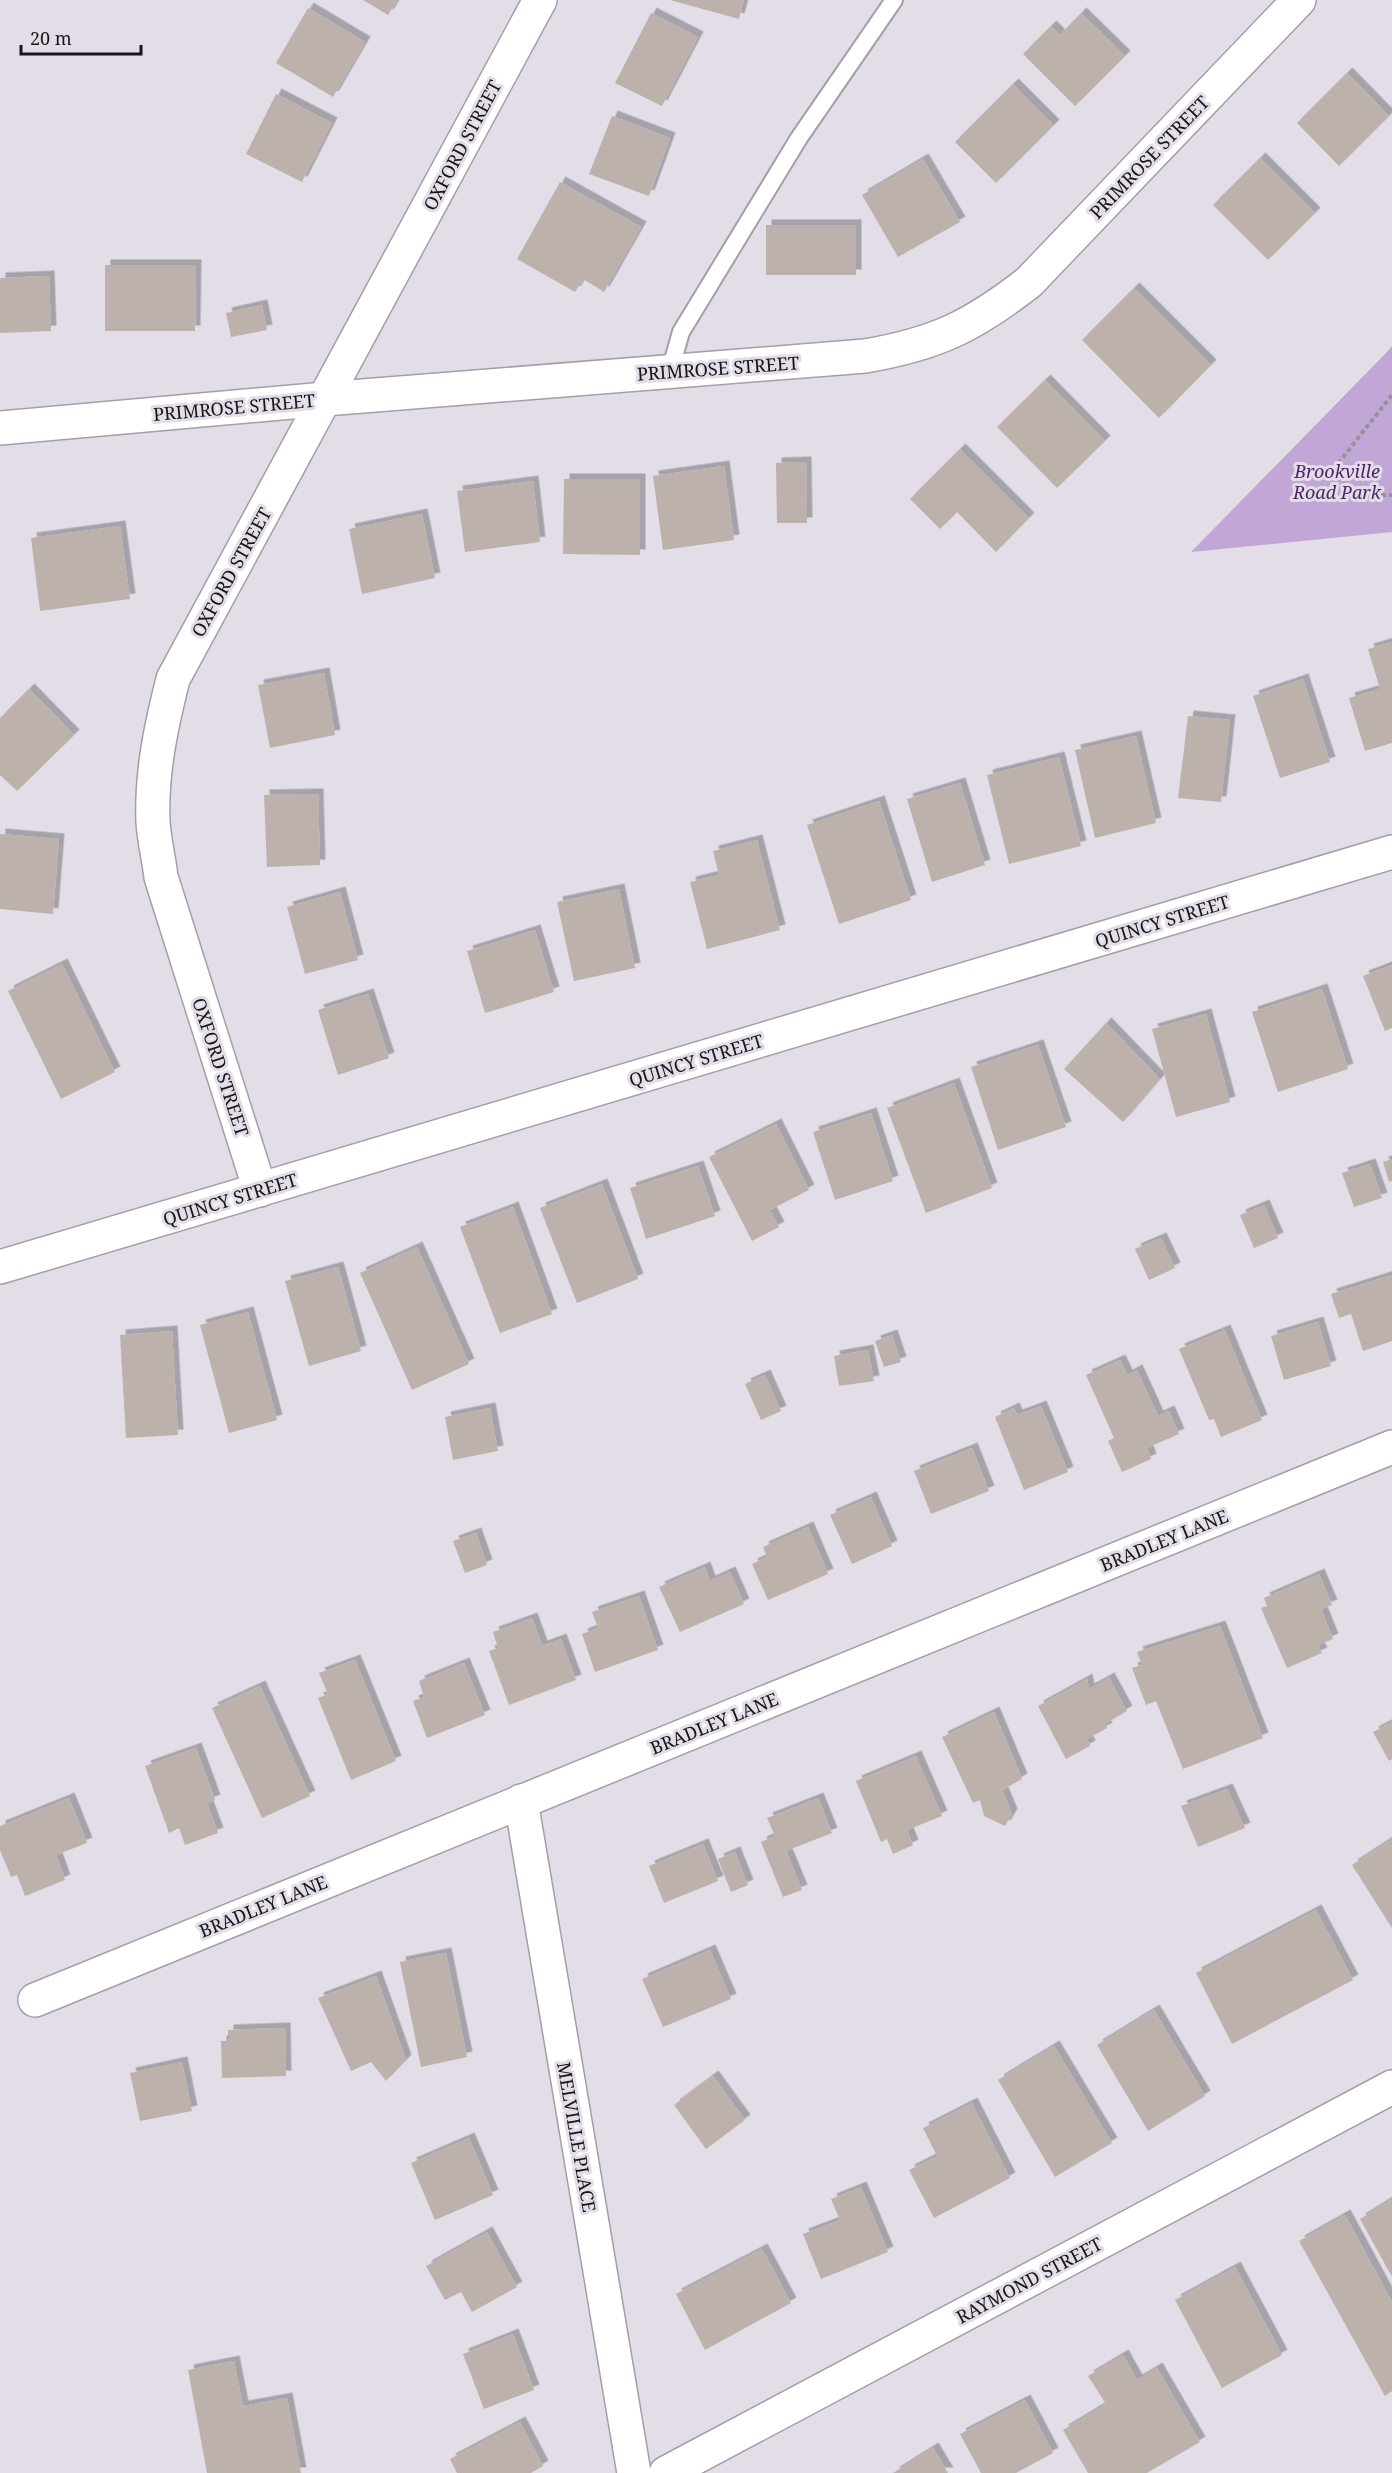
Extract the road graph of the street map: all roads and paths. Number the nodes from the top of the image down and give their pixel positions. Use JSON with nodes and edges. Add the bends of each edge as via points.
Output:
{"nodes":[{"id":1,"x":540,"y":0,"type":"edge"},
{"id":2,"x":894,"y":0,"type":"edge"},
{"id":3,"x":1299,"y":0,"type":"edge"},
{"id":4,"x":670,"y":371,"type":"junction"},
{"id":5,"x":1392,"y":395,"type":"edge"},
{"id":6,"x":325,"y":399,"type":"junction"},
{"id":7,"x":0,"y":428,"type":"edge"},
{"id":8,"x":1392,"y":495,"type":"edge"},
{"id":9,"x":1392,"y":852,"type":"edge"},
{"id":10,"x":260,"y":1190,"type":"junction"},
{"id":11,"x":0,"y":1267,"type":"edge"},
{"id":12,"x":1392,"y":1447,"type":"edge"},
{"id":13,"x":521,"y":1801,"type":"junction"},
{"id":14,"x":35,"y":2000,"type":"dead end"},
{"id":15,"x":1392,"y":2087,"type":"edge"},
{"id":16,"x":634,"y":2473,"type":"edge"},
{"id":17,"x":666,"y":2473,"type":"edge"}],
"edges":[{"from":1,"to":6,"type":"street","name":"OXFORD STREET"},
{"from":2,"to":4,"type":"lane","via":[[799,138],[681,332]]},
{"from":3,"to":4,"type":"street","name":"PRIMROSE STREET","via":[[1029,282],[973,322],[905,349],[865,356]]},
{"from":4,"to":6,"type":"street","name":"PRIMROSE STREET"},
{"from":5,"to":8,"type":"path","via":[[1332,471],[1354,496]]},
{"from":6,"to":7,"type":"street","name":"PRIMROSE STREET"},
{"from":6,"to":10,"type":"street","name":"OXFORD STREET","via":[[172,679],[153,776],[153,824],[162,877]]},
{"from":9,"to":10,"type":"street","name":"QUINCY STREET"},
{"from":10,"to":11,"type":"street","name":"QUINCY STREET"},
{"from":12,"to":13,"type":"street","name":"BRADLEY LANE"},
{"from":13,"to":14,"type":"street","name":"BRADLEY LANE"},
{"from":13,"to":16,"type":"street","name":"MELVILLE PLACE"},
{"from":15,"to":17,"type":"street","name":"RAYMOND STREET"}]}
